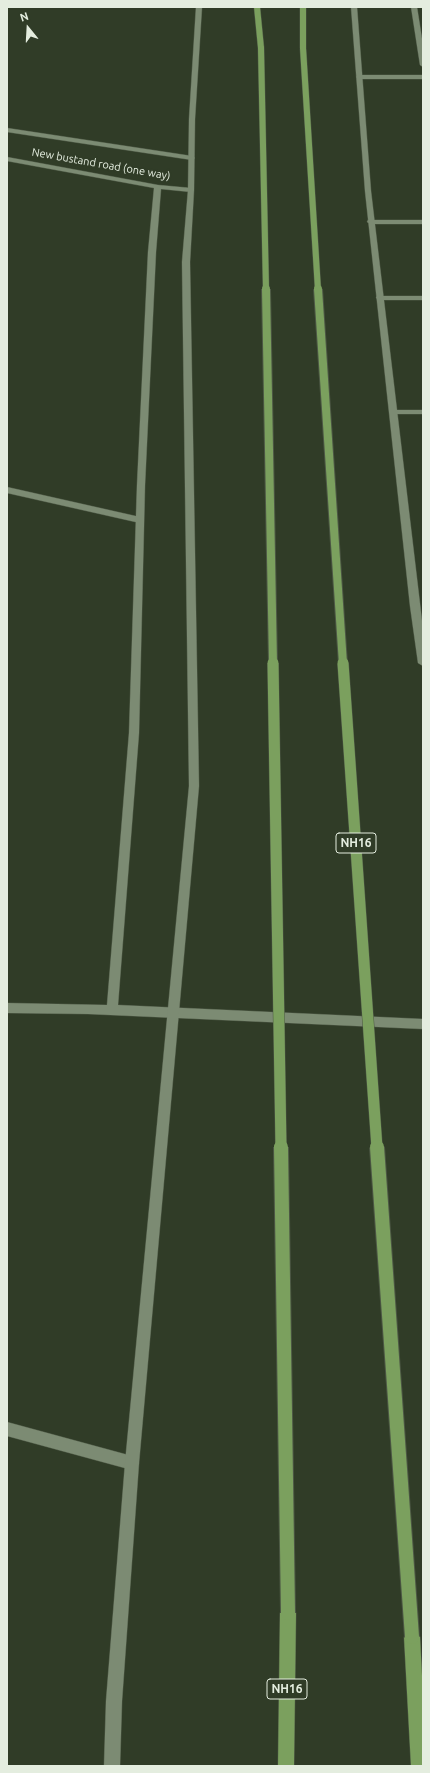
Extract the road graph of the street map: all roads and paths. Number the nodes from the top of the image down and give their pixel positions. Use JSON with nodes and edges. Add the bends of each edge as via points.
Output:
{"nodes":[{"id":1,"x":199,"y":7,"type":"edge"},
{"id":2,"x":257,"y":7,"type":"edge"},
{"id":3,"x":303,"y":7,"type":"edge"},
{"id":4,"x":354,"y":7,"type":"edge"},
{"id":5,"x":414,"y":7,"type":"edge"},
{"id":6,"x":423,"y":65,"type":"edge"},
{"id":7,"x":359,"y":77,"type":"junction"},
{"id":8,"x":423,"y":77,"type":"edge"},
{"id":9,"x":7,"y":130,"type":"edge"},
{"id":10,"x":192,"y":158,"type":"junction"},
{"id":11,"x":7,"y":159,"type":"edge"},
{"id":12,"x":158,"y":187,"type":"junction"},
{"id":13,"x":191,"y":190,"type":"junction"},
{"id":14,"x":371,"y":222,"type":"junction"},
{"id":15,"x":423,"y":222,"type":"edge"},
{"id":16,"x":380,"y":298,"type":"junction"},
{"id":17,"x":423,"y":298,"type":"edge"},
{"id":18,"x":393,"y":412,"type":"junction"},
{"id":19,"x":423,"y":412,"type":"edge"},
{"id":20,"x":7,"y":490,"type":"edge"},
{"id":21,"x":140,"y":520,"type":"junction"},
{"id":22,"x":423,"y":663,"type":"edge"},
{"id":23,"x":7,"y":1008,"type":"edge"},
{"id":24,"x":112,"y":1010,"type":"junction"},
{"id":25,"x":173,"y":1013,"type":"junction"},
{"id":26,"x":423,"y":1024,"type":"edge"},
{"id":27,"x":7,"y":1430,"type":"edge"},
{"id":28,"x":132,"y":1463,"type":"junction"},
{"id":29,"x":112,"y":1766,"type":"edge"},
{"id":30,"x":286,"y":1766,"type":"edge"},
{"id":31,"x":420,"y":1766,"type":"edge"}],
"edges":[{"from":1,"to":10,"type":"street"},
{"from":2,"to":30,"type":"highway","number":"NH16","bridge":true,"via":[[261,48],[269,424],[288,1613]]},
{"from":3,"to":31,"type":"highway","number":"NH16","bridge":true,"via":[[303,48],[325,410]]},
{"from":4,"to":7,"type":"street"},
{"from":5,"to":6,"type":"street"},
{"from":7,"to":8,"type":"street"},
{"from":7,"to":14,"type":"street"},
{"from":9,"to":10,"type":"street"},
{"from":10,"to":13,"type":"street"},
{"from":11,"to":12,"type":"street","name":"New bustand road (one way)"},
{"from":12,"to":13,"type":"street","name":"New bustand road (one way)"},
{"from":12,"to":21,"type":"street","via":[[152,252]]},
{"from":13,"to":25,"type":"street","via":[[186,262],[194,786]]},
{"from":14,"to":15,"type":"street"},
{"from":14,"to":16,"type":"street"},
{"from":16,"to":17,"type":"street"},
{"from":16,"to":18,"type":"street"},
{"from":18,"to":19,"type":"street"},
{"from":18,"to":22,"type":"street"},
{"from":20,"to":21,"type":"street"},
{"from":21,"to":24,"type":"street","via":[[134,733]]},
{"from":23,"to":24,"type":"street"},
{"from":24,"to":25,"type":"street"},
{"from":25,"to":26,"type":"street"},
{"from":25,"to":28,"type":"street"},
{"from":27,"to":28,"type":"street"},
{"from":28,"to":29,"type":"street"}]}
